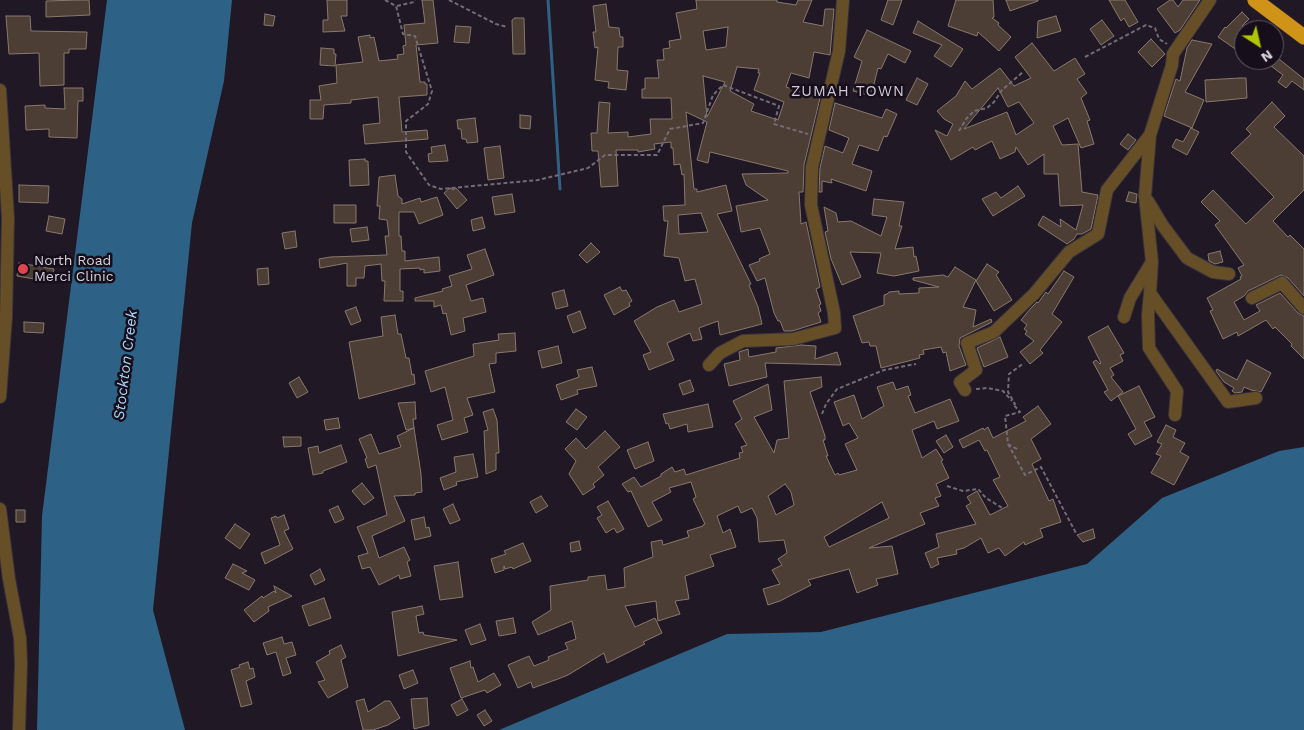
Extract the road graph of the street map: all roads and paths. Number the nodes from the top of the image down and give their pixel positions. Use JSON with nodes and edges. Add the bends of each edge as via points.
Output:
{"nodes":[{"id":1,"x":385,"y":0,"type":"edge"},
{"id":2,"x":415,"y":0,"type":"edge"},
{"id":3,"x":449,"y":0,"type":"edge"},
{"id":4,"x":843,"y":0,"type":"edge"},
{"id":5,"x":1210,"y":0,"type":"edge"},
{"id":6,"x":1254,"y":0,"type":"edge"},
{"id":7,"x":396,"y":6,"type":"junction"},
{"id":8,"x":507,"y":27,"type":"dead end"},
{"id":9,"x":1303,"y":36,"type":"edge"},
{"id":10,"x":1173,"y":54,"type":"junction"},
{"id":11,"x":1084,"y":57,"type":"dead end"},
{"id":12,"x":1023,"y":72,"type":"dead end"},
{"id":13,"x":0,"y":90,"type":"edge"},
{"id":14,"x":959,"y":131,"type":"dead end"},
{"id":15,"x":1150,"y":135,"type":"junction"},
{"id":16,"x":819,"y":137,"type":"junction"},
{"id":17,"x":1145,"y":196,"type":"junction"},
{"id":18,"x":4,"y":218,"type":"edge"},
{"id":19,"x":1152,"y":262,"type":"junction"},
{"id":20,"x":1229,"y":274,"type":"dead end"},
{"id":21,"x":1150,"y":293,"type":"junction"},
{"id":22,"x":1252,"y":298,"type":"dead end"},
{"id":23,"x":1304,"y":308,"type":"edge"},
{"id":24,"x":3,"y":316,"type":"edge"},
{"id":25,"x":1124,"y":317,"type":"dead end"},
{"id":26,"x":709,"y":364,"type":"dead end"},
{"id":27,"x":916,"y":364,"type":"dead end"},
{"id":28,"x":1024,"y":364,"type":"dead end"},
{"id":29,"x":965,"y":390,"type":"joint"},
{"id":30,"x":0,"y":397,"type":"edge"},
{"id":31,"x":1256,"y":398,"type":"dead end"},
{"id":32,"x":0,"y":402,"type":"edge"},
{"id":33,"x":1015,"y":404,"type":"junction"},
{"id":34,"x":822,"y":414,"type":"dead end"},
{"id":35,"x":1175,"y":415,"type":"dead end"},
{"id":36,"x":1008,"y":444,"type":"junction"},
{"id":37,"x":1017,"y":449,"type":"dead end"},
{"id":38,"x":947,"y":486,"type":"dead end"},
{"id":39,"x":0,"y":509,"type":"edge"},
{"id":40,"x":1004,"y":509,"type":"dead end"},
{"id":41,"x":1077,"y":535,"type":"dead end"},
{"id":42,"x":19,"y":730,"type":"edge"}],
"edges":[{"from":1,"to":7,"type":"path"},
{"from":2,"to":7,"type":"path"},
{"from":3,"to":8,"type":"path"},
{"from":4,"to":16,"type":"street","via":[[839,51]]},
{"from":5,"to":10,"type":"street"},
{"from":6,"to":9,"type":"highway"},
{"from":7,"to":16,"type":"path","via":[[403,34],[415,36],[432,91],[428,104],[406,121],[406,152],[429,185],[441,189],[538,180],[588,168],[605,155],[657,155],[670,129],[703,122],[713,95],[723,85],[779,106],[774,124]]},
{"from":10,"to":11,"type":"path","via":[[1159,39],[1155,28],[1146,25]]},
{"from":10,"to":15,"type":"street"},
{"from":12,"to":14,"type":"path","via":[[987,108],[974,111]]},
{"from":13,"to":18,"type":"street"},
{"from":15,"to":17,"type":"street"},
{"from":15,"to":29,"type":"street","via":[[1107,190],[1098,234],[1070,252],[1034,294],[994,332],[967,342],[976,370],[960,382]]},
{"from":16,"to":26,"type":"street","via":[[812,166],[811,205],[835,328],[793,340],[743,341],[720,353]]},
{"from":17,"to":19,"type":"street"},
{"from":17,"to":20,"type":"street","via":[[1187,258],[1213,272]]},
{"from":18,"to":24,"type":"street"},
{"from":19,"to":21,"type":"street"},
{"from":19,"to":25,"type":"street","via":[[1130,298]]},
{"from":21,"to":31,"type":"street","via":[[1228,402]]},
{"from":21,"to":35,"type":"street","via":[[1149,348],[1177,391]]},
{"from":22,"to":23,"type":"street","via":[[1282,282]]},
{"from":24,"to":30,"type":"street"},
{"from":27,"to":34,"type":"path","via":[[884,370],[837,389]]},
{"from":28,"to":33,"type":"path","via":[[1009,374],[1008,392]]},
{"from":29,"to":33,"type":"path","via":[[987,388],[1003,391]]},
{"from":30,"to":32,"type":"street"},
{"from":33,"to":36,"type":"path","via":[[1020,412],[1005,416]]},
{"from":36,"to":37,"type":"path"},
{"from":36,"to":41,"type":"path","via":[[1025,475],[1041,467]]},
{"from":38,"to":40,"type":"path","via":[[963,491],[978,489]]},
{"from":39,"to":42,"type":"street","via":[[20,638]]}]}
